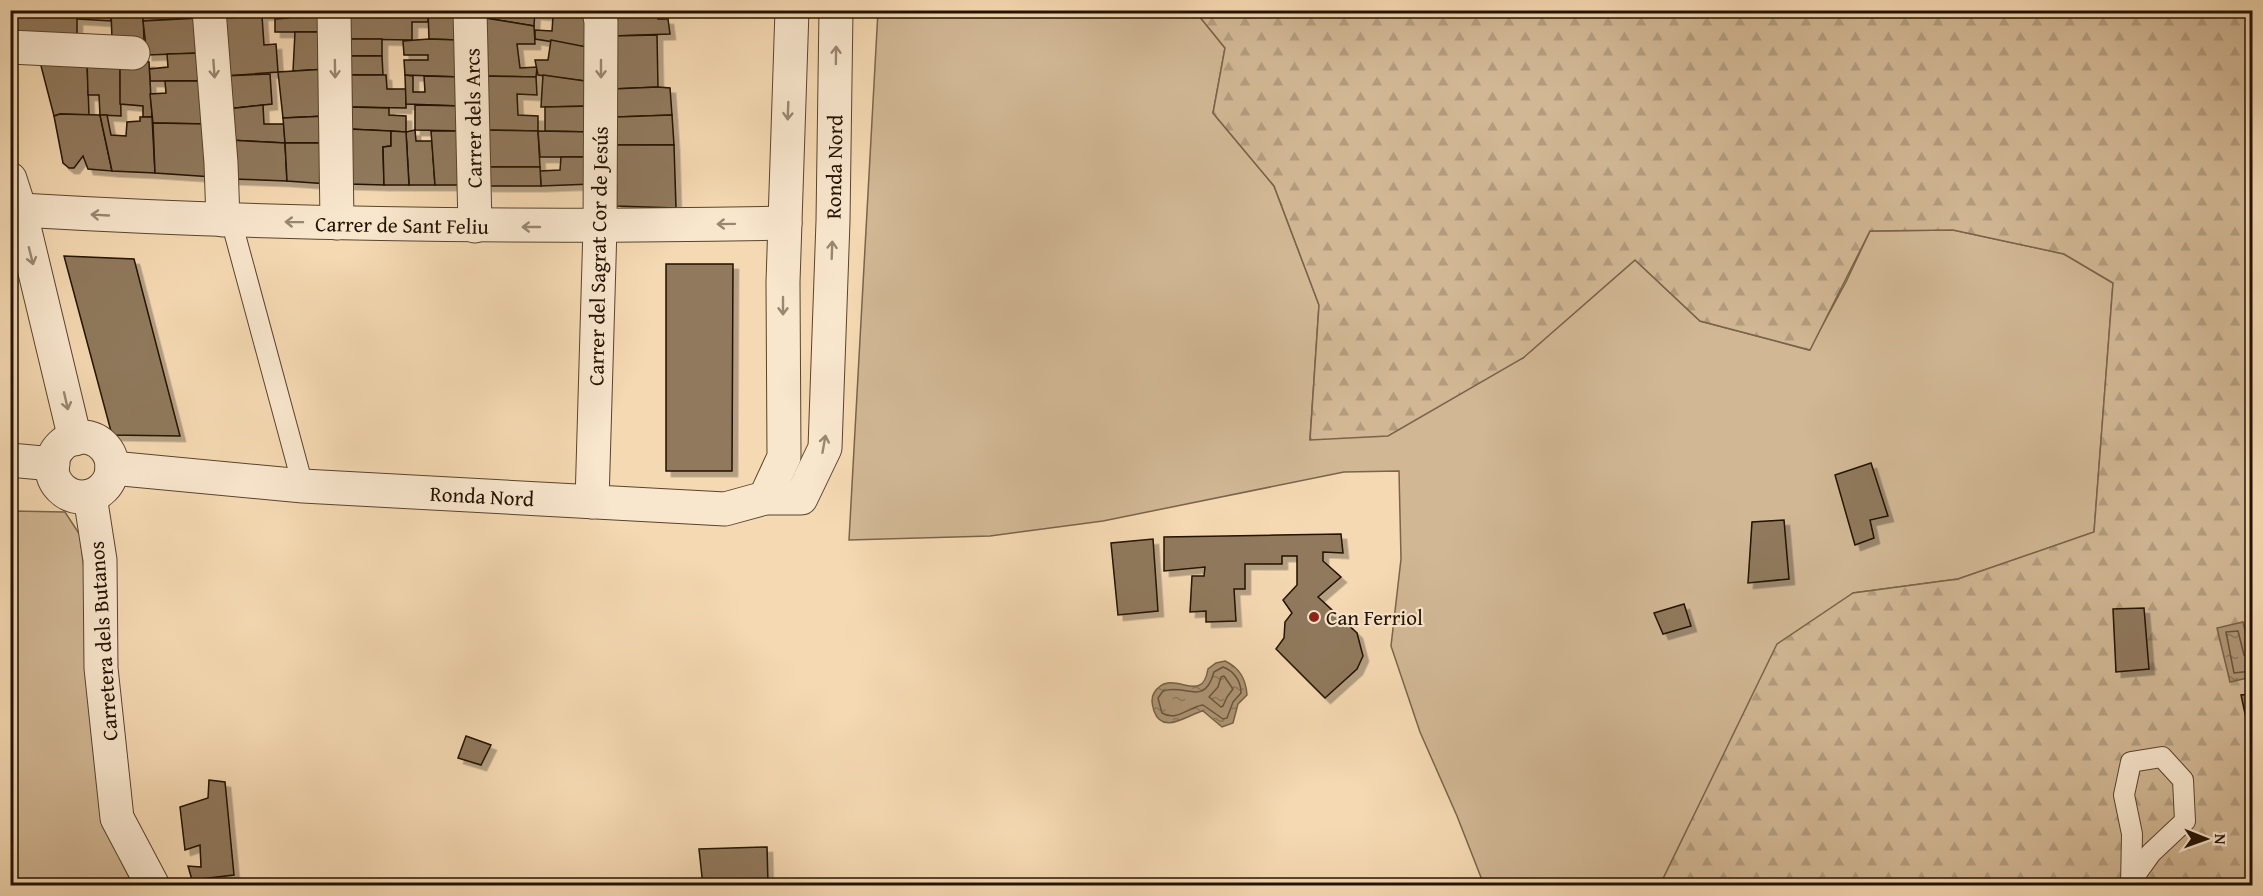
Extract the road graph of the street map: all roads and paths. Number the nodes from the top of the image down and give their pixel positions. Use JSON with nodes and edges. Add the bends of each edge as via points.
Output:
{"nodes":[{"id":1,"x":209,"y":10,"type":"edge"},
{"id":2,"x":334,"y":10,"type":"edge"},
{"id":3,"x":470,"y":10,"type":"edge"},
{"id":4,"x":599,"y":10,"type":"edge"},
{"id":5,"x":792,"y":10,"type":"edge"},
{"id":6,"x":836,"y":10,"type":"edge"},
{"id":7,"x":10,"y":47,"type":"edge"},
{"id":8,"x":133,"y":52,"type":"dead end"},
{"id":9,"x":10,"y":179,"type":"edge"},
{"id":10,"x":20,"y":210,"type":"junction"},
{"id":11,"x":227,"y":220,"type":"junction"},
{"id":12,"x":337,"y":223,"type":"junction"},
{"id":13,"x":785,"y":223,"type":"junction"},
{"id":14,"x":475,"y":226,"type":"junction"},
{"id":15,"x":600,"y":227,"type":"junction"},
{"id":16,"x":75,"y":439,"type":"junction"},
{"id":17,"x":10,"y":460,"type":"edge"},
{"id":18,"x":53,"y":464,"type":"junction"},
{"id":19,"x":112,"y":468,"type":"junction"},
{"id":20,"x":303,"y":486,"type":"junction"},
{"id":21,"x":90,"y":496,"type":"junction"},
{"id":22,"x":765,"y":498,"type":"junction"},
{"id":23,"x":592,"y":502,"type":"junction"},
{"id":24,"x":2131,"y":883,"type":"edge"},
{"id":25,"x":153,"y":885,"type":"edge"}],
"edges":[{"from":1,"to":11,"type":"street","one_way":true},
{"from":2,"to":12,"type":"street","one_way":true},
{"from":3,"to":14,"type":"street","name":"Carrer dels Arcs"},
{"from":4,"to":15,"type":"street","name":"Carrer del Sagrat Cor de Jesús","one_way":true},
{"from":5,"to":13,"type":"street","one_way":true},
{"from":22,"to":6,"type":"street","name":"Ronda Nord","one_way":true,"via":[[801,498],[825,448]]},
{"from":7,"to":8,"type":"street"},
{"from":9,"to":10,"type":"street"},
{"from":11,"to":10,"type":"street","name":"Carrer de Sant Feliu","one_way":true},
{"from":10,"to":16,"type":"street","one_way":true},
{"from":12,"to":11,"type":"street","name":"Carrer de Sant Feliu","one_way":true},
{"from":11,"to":20,"type":"lane"},
{"from":12,"to":14,"type":"street","name":"Carrer de Sant Feliu"},
{"from":13,"to":15,"type":"street","name":"Carrer de Sant Feliu","one_way":true},
{"from":13,"to":22,"type":"street","one_way":true,"via":[[784,457]]},
{"from":15,"to":14,"type":"street","name":"Carrer de Sant Feliu","one_way":true},
{"from":15,"to":23,"type":"street","name":"Carrer del Sagrat Cor de Jesús"},
{"from":16,"to":18,"type":"street","via":[[60,447]]},
{"from":16,"to":19,"type":"street","via":[[87,438],[103,446]]},
{"from":17,"to":18,"type":"street"},
{"from":18,"to":21,"type":"street","via":[[53,475],[63,490],[72,496]]},
{"from":19,"to":20,"type":"street","name":"Ronda Nord"},
{"from":19,"to":21,"type":"street","via":[[105,486]]},
{"from":20,"to":23,"type":"street","name":"Ronda Nord"},
{"from":21,"to":25,"type":"street","name":"Carretera dels Butanos","via":[[100,560],[101,668],[117,818]]},
{"from":22,"to":23,"type":"street","name":"Ronda Nord","via":[[725,509]]},
{"from":24,"to":24,"type":"lane","via":[[2151,853],[2185,821],[2183,780],[2162,758],[2131,762],[2124,795],[2132,834]]}]}
